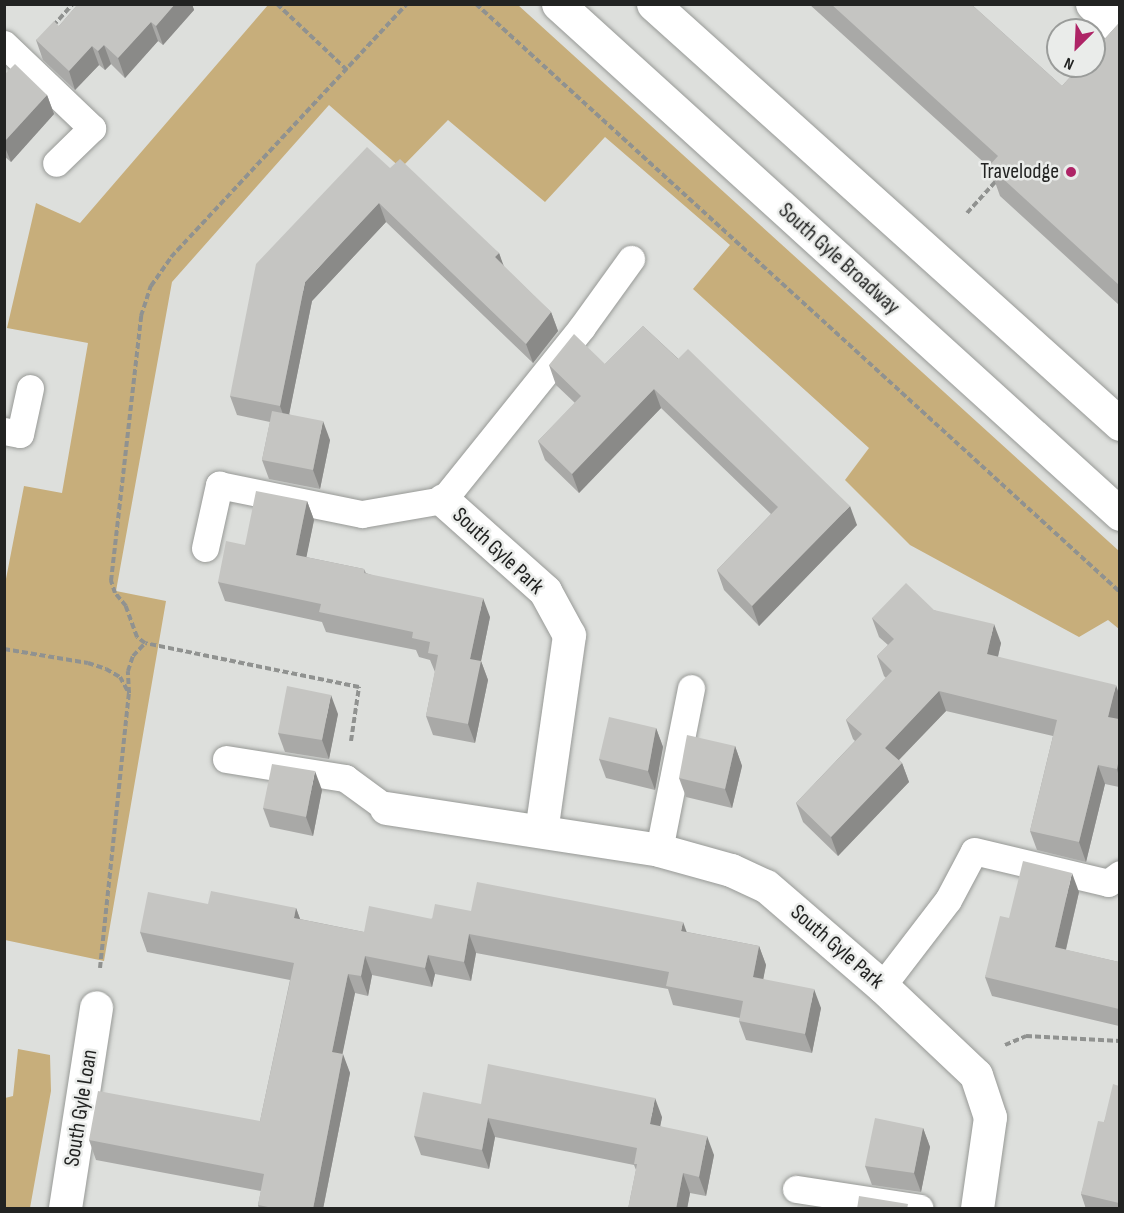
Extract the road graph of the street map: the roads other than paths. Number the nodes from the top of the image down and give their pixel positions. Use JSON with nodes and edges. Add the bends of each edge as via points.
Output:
{"nodes":[{"id":1,"x":558,"y":4,"type":"edge"},
{"id":2,"x":653,"y":4,"type":"edge"},
{"id":3,"x":1092,"y":4,"type":"edge"},
{"id":4,"x":1119,"y":29,"type":"edge"},
{"id":5,"x":4,"y":44,"type":"edge"},
{"id":6,"x":56,"y":163,"type":"dead end"},
{"id":7,"x":631,"y":259,"type":"dead end"},
{"id":8,"x":30,"y":388,"type":"dead end"},
{"id":9,"x":1119,"y":424,"type":"edge"},
{"id":10,"x":4,"y":431,"type":"edge"},
{"id":11,"x":443,"y":500,"type":"junction"},
{"id":12,"x":1119,"y":514,"type":"edge"},
{"id":13,"x":205,"y":548,"type":"dead end"},
{"id":14,"x":691,"y":688,"type":"dead end"},
{"id":15,"x":226,"y":759,"type":"dead end"},
{"id":16,"x":386,"y":808,"type":"joint"},
{"id":17,"x":541,"y":831,"type":"junction"},
{"id":18,"x":659,"y":850,"type":"junction"},
{"id":19,"x":1119,"y":874,"type":"edge"},
{"id":20,"x":882,"y":986,"type":"junction"},
{"id":21,"x":96,"y":1006,"type":"road end"},
{"id":22,"x":796,"y":1190,"type":"dead end"},
{"id":23,"x":65,"y":1209,"type":"edge"},
{"id":24,"x":920,"y":1209,"type":"edge"},
{"id":25,"x":977,"y":1209,"type":"edge"}],
"edges":[{"from":1,"to":12,"type":"street","name":"South Gyle Broadway"},
{"from":2,"to":9,"type":"street"},
{"from":3,"to":4,"type":"street"},
{"from":5,"to":6,"type":"lane","via":[[92,128]]},
{"from":7,"to":11,"type":"lane","name":"South Gyle Park","via":[[582,327]]},
{"from":8,"to":10,"type":"lane","via":[[20,434]]},
{"from":11,"to":13,"type":"lane","via":[[362,514],[219,484]]},
{"from":11,"to":17,"type":"street","name":"South Gyle Park","via":[[545,591],[569,635]]},
{"from":14,"to":18,"type":"lane"},
{"from":15,"to":16,"type":"lane","via":[[345,778]]},
{"from":16,"to":17,"type":"street","name":"South Gyle Park"},
{"from":17,"to":18,"type":"street","name":"South Gyle Park"},
{"from":18,"to":20,"type":"street","name":"South Gyle Park","via":[[731,870],[766,886]]},
{"from":19,"to":20,"type":"lane","via":[[1108,883],[974,851],[948,900]]},
{"from":20,"to":25,"type":"street","name":"South Gyle Park","via":[[976,1075],[990,1118]]},
{"from":21,"to":23,"type":"street","name":"South Gyle Loan"},
{"from":22,"to":24,"type":"lane"}]}
